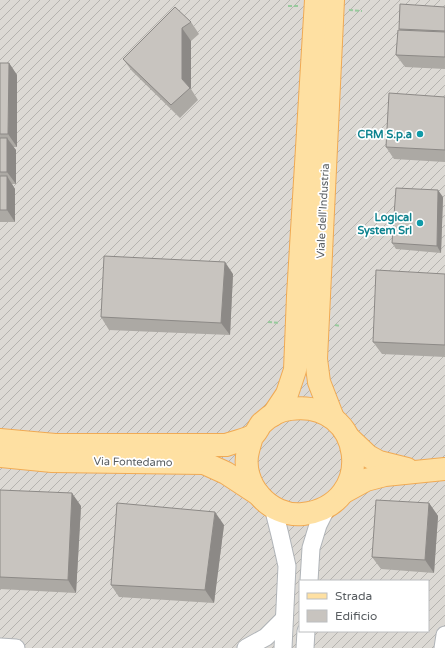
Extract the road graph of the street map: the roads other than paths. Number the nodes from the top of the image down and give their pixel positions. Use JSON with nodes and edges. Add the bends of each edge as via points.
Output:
{"nodes":[{"id":1,"x":316,"y":0,"type":"edge"},
{"id":2,"x":333,"y":0,"type":"edge"},
{"id":3,"x":273,"y":415,"type":"junction"},
{"id":4,"x":333,"y":418,"type":"junction"},
{"id":5,"x":252,"y":436,"type":"junction"},
{"id":6,"x":348,"y":438,"type":"junction"},
{"id":7,"x":0,"y":440,"type":"edge"},
{"id":8,"x":0,"y":456,"type":"edge"},
{"id":9,"x":445,"y":469,"type":"edge"},
{"id":10,"x":418,"y":471,"type":"junction"},
{"id":11,"x":344,"y":492,"type":"junction"},
{"id":12,"x":266,"y":501,"type":"junction"},
{"id":13,"x":327,"y":507,"type":"junction"},
{"id":14,"x":309,"y":580,"type":"edge"},
{"id":15,"x":284,"y":619,"type":"junction"},
{"id":16,"x":306,"y":632,"type":"edge"},
{"id":17,"x":445,"y":635,"type":"edge"},
{"id":18,"x":0,"y":647,"type":"edge"},
{"id":19,"x":251,"y":647,"type":"edge"},
{"id":20,"x":16,"y":648,"type":"edge"},
{"id":21,"x":283,"y":648,"type":"edge"},
{"id":22,"x":305,"y":648,"type":"edge"},
{"id":23,"x":443,"y":648,"type":"edge"}],
"edges":[{"from":1,"to":3,"type":"main road","name":"Viale dell'Industria","via":[[295,370],[287,394]]},
{"from":2,"to":4,"type":"main road","name":"Viale dell'Industria","via":[[316,359],[319,382]]},
{"from":3,"to":4,"type":"main road","name":"Via Fontedamo","via":[[303,407]]},
{"from":3,"to":5,"type":"main road","name":"Via Fontedamo","via":[[261,424]]},
{"from":4,"to":6,"type":"main road","name":"Via Fontedamo"},
{"from":5,"to":7,"type":"main road","name":"Via Fontedamo","via":[[218,446],[55,445]]},
{"from":5,"to":12,"type":"main road","name":"Via Fontedamo","via":[[247,451],[250,481]]},
{"from":6,"to":10,"type":"main road","name":"Via Fontedamo","via":[[379,462]]},
{"from":6,"to":11,"type":"main road","name":"Via Fontedamo","via":[[353,451],[354,465]]},
{"from":8,"to":12,"type":"main road","name":"Via Fontedamo","via":[[52,461],[204,463],[226,473]]},
{"from":9,"to":10,"type":"main road","name":"Via Fontedamo"},
{"from":10,"to":11,"type":"main road","name":"Via Fontedamo","via":[[366,480]]},
{"from":11,"to":13,"type":"main road","name":"Via Fontedamo"},
{"from":12,"to":13,"type":"main road","name":"Via Fontedamo","via":[[286,513],[314,513]]},
{"from":12,"to":15,"type":"street","via":[[280,535],[287,566]]},
{"from":13,"to":14,"type":"street","via":[[311,548]]},
{"from":15,"to":19,"type":"street","via":[[266,638]]},
{"from":15,"to":21,"type":"street"},
{"from":16,"to":22,"type":"street"},
{"from":17,"to":23,"type":"street"},
{"from":18,"to":20,"type":"street"}]}
